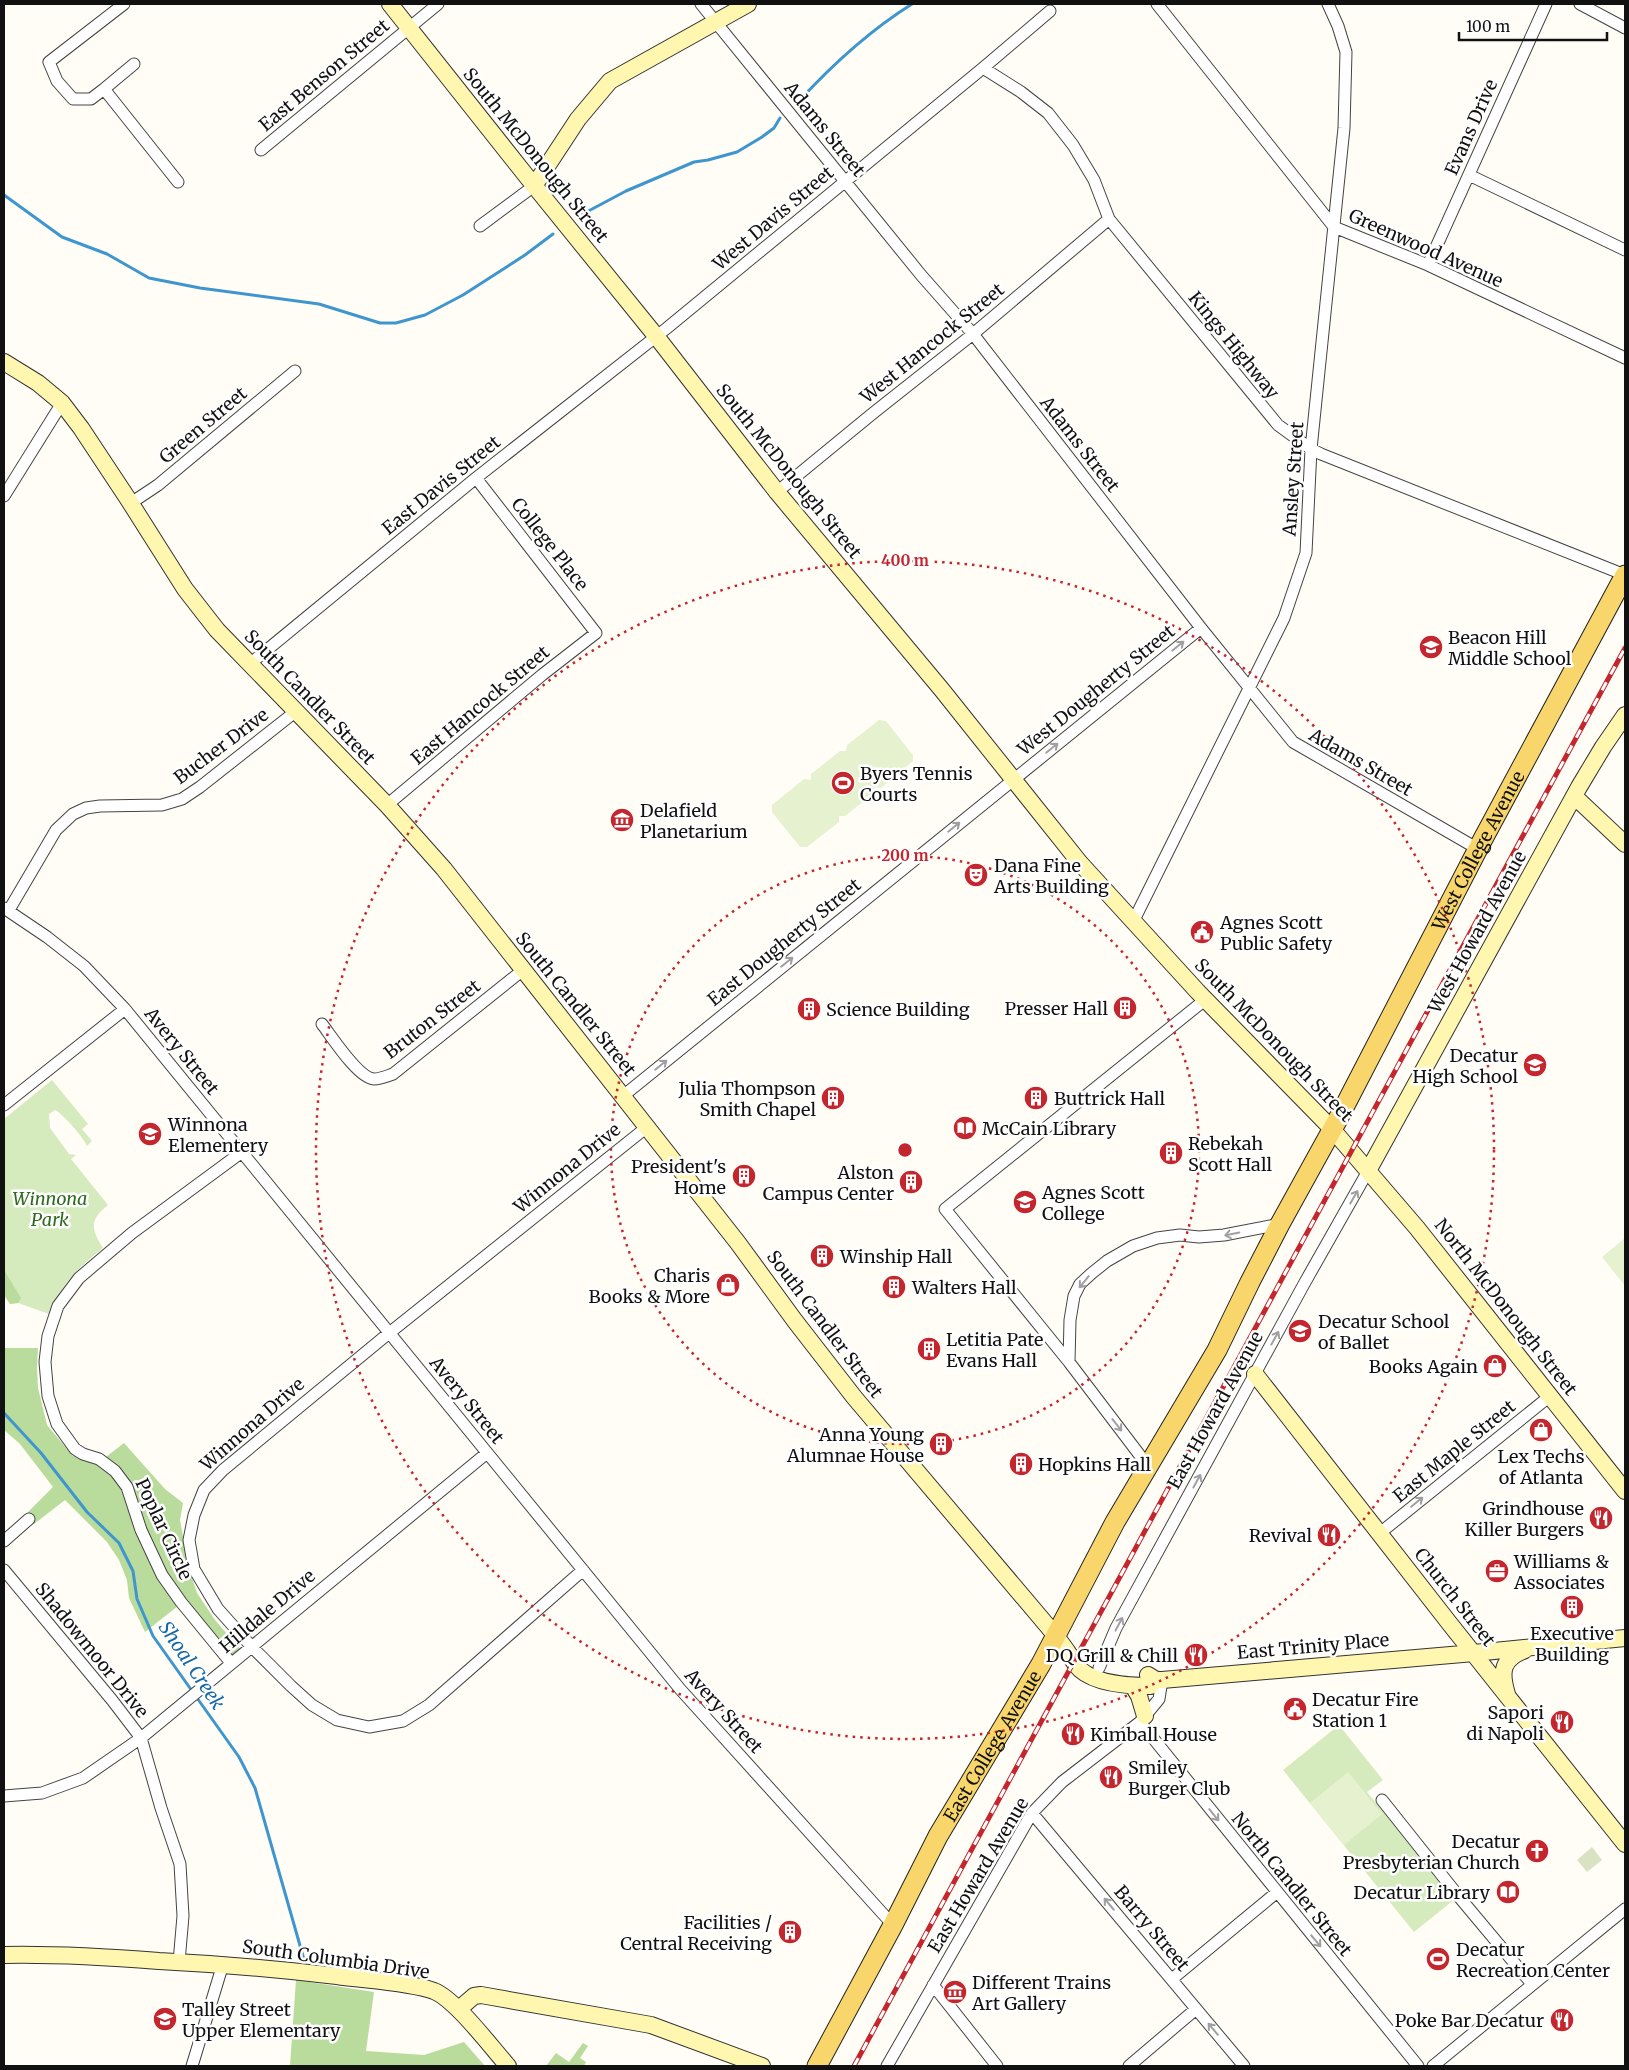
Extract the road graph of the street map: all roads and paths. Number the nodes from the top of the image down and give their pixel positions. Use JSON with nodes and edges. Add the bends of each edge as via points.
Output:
{"nodes":[{"id":1,"x":124,"y":4,"type":"edge"},
{"id":2,"x":390,"y":4,"type":"edge"},
{"id":3,"x":438,"y":4,"type":"edge"},
{"id":4,"x":701,"y":4,"type":"edge"},
{"id":5,"x":748,"y":4,"type":"edge"},
{"id":6,"x":1157,"y":4,"type":"edge"},
{"id":7,"x":1328,"y":4,"type":"edge"},
{"id":8,"x":1546,"y":4,"type":"edge"},
{"id":9,"x":1580,"y":4,"type":"edge"},
{"id":10,"x":1050,"y":11,"type":"dead end"},
{"id":11,"x":715,"y":22,"type":"junction"},
{"id":12,"x":409,"y":27,"type":"junction"},
{"id":13,"x":1625,"y":28,"type":"edge"},
{"id":14,"x":134,"y":64,"type":"dead end"},
{"id":15,"x":983,"y":68,"type":"junction"},
{"id":16,"x":104,"y":89,"type":"junction"},
{"id":17,"x":261,"y":150,"type":"dead end"},
{"id":18,"x":1469,"y":174,"type":"junction"},
{"id":19,"x":845,"y":180,"type":"junction"},
{"id":20,"x":178,"y":182,"type":"dead end"},
{"id":21,"x":534,"y":186,"type":"junction"},
{"id":22,"x":1108,"y":219,"type":"junction"},
{"id":23,"x":480,"y":226,"type":"dead end"},
{"id":24,"x":1334,"y":227,"type":"junction"},
{"id":25,"x":1625,"y":250,"type":"edge"},
{"id":26,"x":1428,"y":266,"type":"junction"},
{"id":27,"x":973,"y":334,"type":"junction"},
{"id":28,"x":656,"y":336,"type":"junction"},
{"id":29,"x":1625,"y":358,"type":"edge"},
{"id":30,"x":4,"y":362,"type":"edge"},
{"id":31,"x":295,"y":371,"type":"dead end"},
{"id":32,"x":62,"y":403,"type":"junction"},
{"id":33,"x":1311,"y":449,"type":"junction"},
{"id":34,"x":476,"y":478,"type":"junction"},
{"id":35,"x":777,"y":492,"type":"junction"},
{"id":36,"x":4,"y":496,"type":"edge"},
{"id":37,"x":131,"y":504,"type":"junction"},
{"id":38,"x":1625,"y":575,"type":"edge"},
{"id":39,"x":1201,"y":628,"type":"junction"},
{"id":40,"x":596,"y":633,"type":"joint"},
{"id":41,"x":250,"y":663,"type":"junction"},
{"id":42,"x":1250,"y":689,"type":"junction"},
{"id":43,"x":295,"y":712,"type":"junction"},
{"id":44,"x":1625,"y":715,"type":"edge"},
{"id":45,"x":1014,"y":779,"type":"junction"},
{"id":46,"x":1574,"y":796,"type":"junction"},
{"id":47,"x":387,"y":805,"type":"junction"},
{"id":48,"x":1625,"y":844,"type":"edge"},
{"id":49,"x":1478,"y":850,"type":"junction"},
{"id":50,"x":6,"y":909,"type":"edge"},
{"id":51,"x":1133,"y":922,"type":"junction"},
{"id":52,"x":523,"y":970,"type":"junction"},
{"id":53,"x":1206,"y":1000,"type":"junction"},
{"id":54,"x":125,"y":1009,"type":"junction"},
{"id":55,"x":322,"y":1024,"type":"dead end"},
{"id":56,"x":624,"y":1096,"type":"junction"},
{"id":57,"x":4,"y":1105,"type":"edge"},
{"id":58,"x":647,"y":1127,"type":"junction"},
{"id":59,"x":1332,"y":1128,"type":"junction"},
{"id":60,"x":1352,"y":1151,"type":"joint"},
{"id":61,"x":242,"y":1152,"type":"junction"},
{"id":62,"x":1368,"y":1171,"type":"junction"},
{"id":63,"x":1280,"y":1224,"type":"junction"},
{"id":64,"x":390,"y":1332,"type":"junction"},
{"id":65,"x":1069,"y":1362,"type":"junction"},
{"id":66,"x":1255,"y":1374,"type":"junction"},
{"id":67,"x":1550,"y":1396,"type":"junction"},
{"id":68,"x":487,"y":1453,"type":"junction"},
{"id":69,"x":1148,"y":1466,"type":"junction"},
{"id":70,"x":1625,"y":1491,"type":"edge"},
{"id":71,"x":29,"y":1519,"type":"dead end"},
{"id":72,"x":1380,"y":1533,"type":"junction"},
{"id":73,"x":4,"y":1541,"type":"edge"},
{"id":74,"x":4,"y":1570,"type":"edge"},
{"id":75,"x":583,"y":1570,"type":"junction"},
{"id":76,"x":1056,"y":1636,"type":"junction"},
{"id":77,"x":1625,"y":1638,"type":"edge"},
{"id":78,"x":250,"y":1646,"type":"junction"},
{"id":79,"x":1534,"y":1646,"type":"junction"},
{"id":80,"x":1474,"y":1653,"type":"junction"},
{"id":81,"x":1075,"y":1659,"type":"junction"},
{"id":82,"x":231,"y":1663,"type":"junction"},
{"id":83,"x":1105,"y":1671,"type":"junction"},
{"id":84,"x":1159,"y":1680,"type":"junction"},
{"id":85,"x":1133,"y":1686,"type":"junction"},
{"id":86,"x":1508,"y":1696,"type":"junction"},
{"id":87,"x":1142,"y":1719,"type":"junction"},
{"id":88,"x":141,"y":1738,"type":"junction"},
{"id":89,"x":4,"y":1796,"type":"edge"},
{"id":90,"x":1382,"y":1800,"type":"dead end"},
{"id":91,"x":1032,"y":1813,"type":"junction"},
{"id":92,"x":1625,"y":1844,"type":"edge"},
{"id":93,"x":1276,"y":1893,"type":"junction"},
{"id":94,"x":1625,"y":1909,"type":"edge"},
{"id":95,"x":893,"y":1925,"type":"junction"},
{"id":96,"x":4,"y":1955,"type":"edge"},
{"id":97,"x":179,"y":1962,"type":"junction"},
{"id":98,"x":223,"y":1964,"type":"junction"},
{"id":99,"x":1172,"y":1979,"type":"junction"},
{"id":100,"x":1532,"y":1984,"type":"junction"},
{"id":101,"x":933,"y":1985,"type":"junction"},
{"id":102,"x":1196,"y":2009,"type":"junction"},
{"id":103,"x":458,"y":2010,"type":"junction"},
{"id":104,"x":192,"y":2066,"type":"edge"},
{"id":105,"x":508,"y":2066,"type":"edge"},
{"id":106,"x":762,"y":2066,"type":"edge"},
{"id":107,"x":817,"y":2066,"type":"edge"},
{"id":108,"x":887,"y":2066,"type":"edge"},
{"id":109,"x":996,"y":2066,"type":"edge"},
{"id":110,"x":1129,"y":2066,"type":"edge"},
{"id":111,"x":1244,"y":2066,"type":"edge"},
{"id":112,"x":1418,"y":2066,"type":"edge"},
{"id":113,"x":1433,"y":2066,"type":"edge"}],
"edges":[{"from":1,"to":16,"type":"street","via":[[49,62],[57,81],[73,99],[90,99]]},
{"from":2,"to":12,"type":"street","name":"South McDonough Street"},
{"from":3,"to":12,"type":"street","name":"East Benson Street"},
{"from":4,"to":11,"type":"street","name":"Adams Street"},
{"from":5,"to":11,"type":"street"},
{"from":6,"to":24,"type":"street","name":"Greenwood Avenue"},
{"from":7,"to":24,"type":"street","name":"Ansley Street","via":[[1346,52],[1344,128]]},
{"from":8,"to":18,"type":"street","name":"Evans Drive"},
{"from":9,"to":13,"type":"street"},
{"from":10,"to":15,"type":"street","name":"West Davis Street"},
{"from":11,"to":19,"type":"street","name":"Adams Street"},
{"from":11,"to":21,"type":"street","via":[[610,81],[578,118]]},
{"from":12,"to":17,"type":"street","name":"East Benson Street"},
{"from":12,"to":21,"type":"street","name":"South McDonough Street"},
{"from":14,"to":16,"type":"street"},
{"from":15,"to":19,"type":"street","name":"West Davis Street"},
{"from":15,"to":22,"type":"street","name":"Kings Highway","via":[[1048,113],[1094,180]]},
{"from":16,"to":20,"type":"street"},
{"from":18,"to":25,"type":"street"},
{"from":18,"to":26,"type":"street","name":"Evans Drive"},
{"from":19,"to":27,"type":"street","name":"Adams Street"},
{"from":19,"to":28,"type":"street","name":"West Davis Street"},
{"from":21,"to":23,"type":"street"},
{"from":21,"to":28,"type":"street","name":"South McDonough Street"},
{"from":22,"to":27,"type":"street","name":"West Hancock Street"},
{"from":22,"to":33,"type":"street","name":"Kings Highway","via":[[1278,425]]},
{"from":24,"to":26,"type":"street","name":"Greenwood Avenue"},
{"from":24,"to":33,"type":"street","name":"Ansley Street"},
{"from":26,"to":29,"type":"street","name":"Greenwood Avenue"},
{"from":27,"to":35,"type":"street","name":"West Hancock Street"},
{"from":27,"to":39,"type":"street","name":"Adams Street"},
{"from":28,"to":34,"type":"street","name":"East Davis Street"},
{"from":28,"to":35,"type":"street","name":"South McDonough Street"},
{"from":30,"to":32,"type":"street","name":"South Candler Street"},
{"from":31,"to":37,"type":"street","name":"Green Street"},
{"from":32,"to":36,"type":"street"},
{"from":32,"to":37,"type":"street","name":"South Candler Street"},
{"from":33,"to":38,"type":"street","name":"Kings Highway"},
{"from":33,"to":42,"type":"street","name":"Ansley Street","via":[[1306,553],[1284,618]]},
{"from":34,"to":40,"type":"street","name":"College Place"},
{"from":34,"to":41,"type":"street","name":"East Davis Street"},
{"from":35,"to":45,"type":"street","name":"South McDonough Street"},
{"from":37,"to":41,"type":"street","name":"South Candler Street","via":[[216,630]]},
{"from":38,"to":49,"type":"main road","name":"West College Avenue"},
{"from":39,"to":42,"type":"street","name":"Adams Street"},
{"from":45,"to":39,"type":"street","name":"West Dougherty Street","one_way":true},
{"from":40,"to":47,"type":"street","name":"East Hancock Street"},
{"from":41,"to":43,"type":"street","name":"South Candler Street"},
{"from":42,"to":49,"type":"street","name":"Adams Street","via":[[1293,742],[1304,750]]},
{"from":42,"to":51,"type":"street","name":"Ansley Street"},
{"from":43,"to":47,"type":"street","name":"South Candler Street"},
{"from":43,"to":50,"type":"street","name":"Bucher Drive","via":[[182,799],[162,805],[86,808],[64,820]]},
{"from":44,"to":46,"type":"street","name":"West Howard Avenue"},
{"from":45,"to":51,"type":"street","name":"South McDonough Street","via":[[1080,863]]},
{"from":56,"to":45,"type":"street","name":"East Dougherty Street","one_way":true},
{"from":46,"to":48,"type":"street"},
{"from":46,"to":62,"type":"street","name":"West Howard Avenue"},
{"from":47,"to":52,"type":"street","name":"South Candler Street","via":[[444,869]]},
{"from":49,"to":59,"type":"main road","name":"West College Avenue"},
{"from":50,"to":54,"type":"street","name":"Avery Street","via":[[84,966]]},
{"from":51,"to":53,"type":"street","name":"South McDonough Street"},
{"from":52,"to":55,"type":"street","name":"Bruton Street","via":[[393,1074],[383,1078],[372,1079],[359,1072]]},
{"from":52,"to":56,"type":"street","name":"South Candler Street"},
{"from":53,"to":59,"type":"street","name":"South McDonough Street"},
{"from":53,"to":65,"type":"street","via":[[945,1209]]},
{"from":54,"to":57,"type":"street"},
{"from":54,"to":61,"type":"street","name":"Avery Street"},
{"from":56,"to":58,"type":"street","name":"South Candler Street"},
{"from":58,"to":64,"type":"street","name":"Winnona Drive"},
{"from":58,"to":76,"type":"street","name":"South Candler Street","via":[[854,1397]]},
{"from":59,"to":60,"type":"street","name":"South McDonough Street"},
{"from":59,"to":63,"type":"main road","name":"East College Avenue"},
{"from":60,"to":62,"type":"street","name":"North McDonough Street"},
{"from":61,"to":64,"type":"street","name":"Avery Street"},
{"from":61,"to":82,"type":"street","name":"Poplar Circle","via":[[132,1233],[79,1278],[58,1306],[48,1336],[45,1362],[48,1396],[57,1424],[75,1449],[100,1459],[127,1487],[141,1530],[162,1575]]},
{"from":66,"to":62,"type":"street","name":"East Howard Avenue","one_way":true},
{"from":62,"to":67,"type":"street","name":"North McDonough Street","via":[[1418,1228]]},
{"from":63,"to":65,"type":"street","one_way":true,"via":[[1224,1236],[1157,1238],[1133,1246],[1107,1261],[1080,1284],[1074,1296]]},
{"from":63,"to":69,"type":"main road","name":"East College Avenue","via":[[1250,1282],[1212,1340]]},
{"from":64,"to":68,"type":"street","name":"Avery Street"},
{"from":64,"to":78,"type":"street","name":"Winnona Drive","via":[[250,1446],[204,1490],[194,1515],[190,1540],[194,1569],[218,1609]]},
{"from":65,"to":69,"type":"street","one_way":true},
{"from":66,"to":72,"type":"street","name":"Church Street"},
{"from":83,"to":66,"type":"street","name":"East Howard Avenue","one_way":true,"via":[[1116,1628]]},
{"from":67,"to":70,"type":"street","name":"North McDonough Street"},
{"from":72,"to":67,"type":"street","name":"East Maple Street","one_way":true},
{"from":68,"to":75,"type":"street","name":"Avery Street"},
{"from":68,"to":78,"type":"street","name":"Hilldale Drive"},
{"from":69,"to":76,"type":"main road","name":"East College Avenue"},
{"from":71,"to":73,"type":"street"},
{"from":72,"to":80,"type":"street","name":"Church Street"},
{"from":74,"to":88,"type":"street","name":"Shadowmoor Drive"},
{"from":75,"to":78,"type":"street","name":"Winnona Drive","via":[[429,1705],[403,1721],[369,1727],[337,1720],[312,1705]]},
{"from":75,"to":95,"type":"street","name":"Avery Street","via":[[680,1689]]},
{"from":76,"to":81,"type":"street","name":"South Candler Street"},
{"from":76,"to":95,"type":"main road","name":"East College Avenue","via":[[938,1836]]},
{"from":77,"to":79,"type":"street","name":"East Trinity Place"},
{"from":78,"to":82,"type":"street","name":"Hilldale Drive"},
{"from":79,"to":80,"type":"street","name":"East Trinity Place"},
{"from":79,"to":86,"type":"street","via":[[1506,1664],[1503,1676]]},
{"from":80,"to":84,"type":"street","name":"East Trinity Place"},
{"from":80,"to":86,"type":"street","name":"Church Street"},
{"from":81,"to":83,"type":"street","via":[[1080,1658]]},
{"from":81,"to":85,"type":"street","name":"East Trinity Place","via":[[1076,1665],[1091,1676],[1110,1684]]},
{"from":82,"to":88,"type":"street","name":"Hilldale Drive"},
{"from":83,"to":84,"type":"street","name":"East Trinity Place","via":[[1122,1676],[1150,1675]]},
{"from":84,"to":85,"type":"street","name":"East Trinity Place","via":[[1151,1686]]},
{"from":84,"to":87,"type":"street","name":"East Howard Avenue","via":[[1159,1699]]},
{"from":85,"to":87,"type":"street","via":[[1139,1696]]},
{"from":86,"to":92,"type":"street","name":"Church Street"},
{"from":87,"to":91,"type":"street","name":"East Howard Avenue","via":[[1062,1782]]},
{"from":87,"to":93,"type":"street","name":"North Candler Street","one_way":true},
{"from":88,"to":89,"type":"street","name":"Hilldale Drive","via":[[83,1778],[42,1793]]},
{"from":88,"to":97,"type":"street","name":"Shadowmoor Drive","via":[[180,1864],[183,1916]]},
{"from":90,"to":100,"type":"street"},
{"from":99,"to":91,"type":"street","name":"Barry Street","one_way":true},
{"from":91,"to":101,"type":"street","name":"East Howard Avenue"},
{"from":93,"to":99,"type":"street"},
{"from":93,"to":112,"type":"street","name":"North Candler Street","one_way":true},
{"from":94,"to":100,"type":"street"},
{"from":95,"to":107,"type":"main road","name":"East College Avenue"},
{"from":96,"to":97,"type":"street","name":"South Columbia Drive","via":[[49,1954]]},
{"from":97,"to":98,"type":"street","name":"South Columbia Drive"},
{"from":98,"to":103,"type":"street","name":"South Columbia Drive","via":[[399,1984],[434,1991],[447,1998]]},
{"from":98,"to":104,"type":"street"},
{"from":99,"to":102,"type":"street","name":"Barry Street"},
{"from":100,"to":113,"type":"street"},
{"from":101,"to":108,"type":"street","name":"East Howard Avenue"},
{"from":101,"to":109,"type":"street"},
{"from":102,"to":110,"type":"street"},
{"from":111,"to":102,"type":"street","name":"Barry Street","one_way":true},
{"from":103,"to":105,"type":"street","name":"South Columbia Drive"},
{"from":103,"to":106,"type":"street","via":[[474,1996],[481,1995],[638,2022]]}]}
